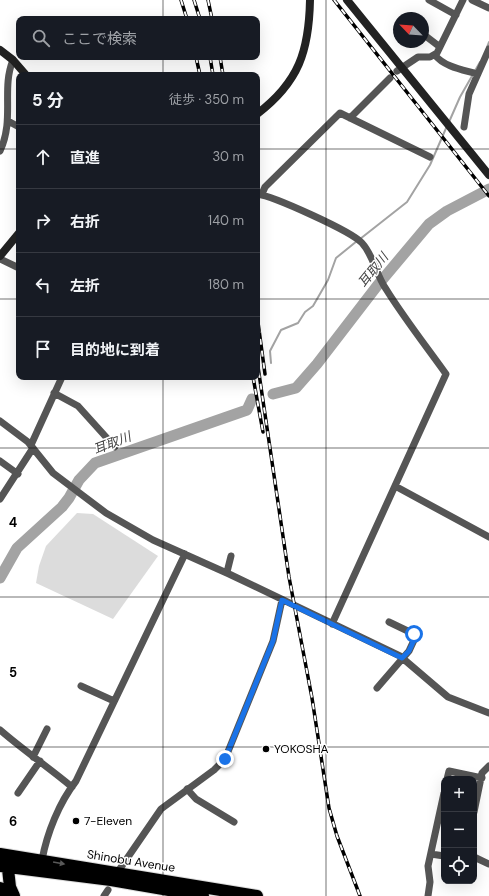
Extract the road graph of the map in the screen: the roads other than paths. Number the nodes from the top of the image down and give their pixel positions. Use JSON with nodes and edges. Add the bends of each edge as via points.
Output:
{"nodes":[{"id":1,"x":310,"y":0,"type":"edge"},
{"id":2,"x":347,"y":0,"type":"edge"},
{"id":3,"x":429,"y":0,"type":"edge"},
{"id":4,"x":463,"y":0,"type":"edge"},
{"id":5,"x":472,"y":0,"type":"edge"},
{"id":6,"x":489,"y":8,"type":"edge"},
{"id":7,"x":456,"y":15,"type":"junction"},
{"id":8,"x":429,"y":39,"type":"edge"},
{"id":9,"x":440,"y":47,"type":"junction"},
{"id":10,"x":489,"y":49,"type":"edge"},
{"id":11,"x":0,"y":50,"type":"edge"},
{"id":12,"x":435,"y":55,"type":"junction"},
{"id":13,"x":13,"y":60,"type":"junction"},
{"id":14,"x":399,"y":69,"type":"junction"},
{"id":15,"x":23,"y":72,"type":"edge"},
{"id":16,"x":475,"y":73,"type":"junction"},
{"id":17,"x":390,"y":78,"type":"dead end"},
{"id":18,"x":260,"y":111,"type":"edge"},
{"id":19,"x":350,"y":118,"type":"junction"},
{"id":20,"x":8,"y":121,"type":"junction"},
{"id":21,"x":16,"y":125,"type":"edge"},
{"id":22,"x":464,"y":127,"type":"dead end"},
{"id":23,"x":0,"y":151,"type":"edge"},
{"id":24,"x":430,"y":157,"type":"dead end"},
{"id":25,"x":489,"y":175,"type":"edge"},
{"id":26,"x":260,"y":194,"type":"edge"},
{"id":27,"x":16,"y":237,"type":"edge"},
{"id":28,"x":0,"y":256,"type":"edge"},
{"id":29,"x":0,"y":259,"type":"edge"},
{"id":30,"x":16,"y":267,"type":"edge"},
{"id":31,"x":60,"y":380,"type":"edge"},
{"id":32,"x":54,"y":393,"type":"junction"},
{"id":33,"x":0,"y":421,"type":"edge"},
{"id":34,"x":32,"y":447,"type":"junction"},
{"id":35,"x":115,"y":447,"type":"dead end"},
{"id":36,"x":0,"y":461,"type":"edge"},
{"id":37,"x":18,"y":474,"type":"junction"},
{"id":38,"x":395,"y":486,"type":"junction"},
{"id":39,"x":0,"y":499,"type":"edge"},
{"id":40,"x":489,"y":537,"type":"edge"},
{"id":41,"x":184,"y":554,"type":"junction"},
{"id":42,"x":231,"y":556,"type":"dead end"},
{"id":43,"x":228,"y":573,"type":"junction"},
{"id":44,"x":282,"y":600,"type":"junction"},
{"id":45,"x":389,"y":622,"type":"dead end"},
{"id":46,"x":332,"y":624,"type":"junction"},
{"id":47,"x":402,"y":658,"type":"junction"},
{"id":48,"x":81,"y":686,"type":"dead end"},
{"id":49,"x":377,"y":688,"type":"dead end"},
{"id":50,"x":114,"y":701,"type":"junction"},
{"id":51,"x":489,"y":713,"type":"edge"},
{"id":52,"x":47,"y":729,"type":"dead end"},
{"id":53,"x":0,"y":730,"type":"edge"},
{"id":54,"x":36,"y":760,"type":"junction"},
{"id":55,"x":489,"y":766,"type":"edge"},
{"id":56,"x":448,"y":776,"type":"edge"},
{"id":57,"x":473,"y":776,"type":"edge"},
{"id":58,"x":477,"y":777,"type":"edge"},
{"id":59,"x":482,"y":778,"type":"junction"},
{"id":60,"x":72,"y":787,"type":"junction"},
{"id":61,"x":186,"y":789,"type":"junction"},
{"id":62,"x":18,"y":793,"type":"dead end"},
{"id":63,"x":477,"y":799,"type":"edge"},
{"id":64,"x":441,"y":806,"type":"edge"},
{"id":65,"x":234,"y":822,"type":"dead end"},
{"id":66,"x":3,"y":854,"type":"edge"},
{"id":67,"x":430,"y":854,"type":"junction"},
{"id":68,"x":441,"y":856,"type":"edge"},
{"id":69,"x":477,"y":858,"type":"edge"},
{"id":70,"x":42,"y":860,"type":"junction"},
{"id":71,"x":489,"y":864,"type":"edge"},
{"id":72,"x":3,"y":867,"type":"edge"},
{"id":73,"x":117,"y":873,"type":"junction"},
{"id":74,"x":0,"y":888,"type":"edge"},
{"id":75,"x":182,"y":891,"type":"edge"},
{"id":76,"x":3,"y":896,"type":"edge"},
{"id":77,"x":14,"y":896,"type":"edge"},
{"id":78,"x":203,"y":896,"type":"edge"},
{"id":79,"x":257,"y":896,"type":"edge"},
{"id":80,"x":428,"y":896,"type":"edge"}],
"edges":[{"from":1,"to":18,"type":"street","via":[[308,38],[303,56],[282,91]]},
{"from":2,"to":14,"type":"street"},
{"from":3,"to":7,"type":"street"},
{"from":4,"to":7,"type":"street"},
{"from":5,"to":6,"type":"street"},
{"from":7,"to":9,"type":"street"},
{"from":8,"to":9,"type":"street"},
{"from":9,"to":12,"type":"street"},
{"from":10,"to":16,"type":"street"},
{"from":11,"to":13,"type":"street"},
{"from":12,"to":14,"type":"street","via":[[418,57]]},
{"from":12,"to":16,"type":"street","via":[[459,69]]},
{"from":13,"to":15,"type":"street"},
{"from":13,"to":20,"type":"street","via":[[8,78]]},
{"from":14,"to":25,"type":"street"},
{"from":16,"to":22,"type":"street"},
{"from":17,"to":19,"type":"street"},
{"from":19,"to":24,"type":"street"},
{"from":19,"to":26,"type":"street","via":[[340,113]]},
{"from":20,"to":21,"type":"street"},
{"from":20,"to":23,"type":"street","via":[[6,138]]},
{"from":26,"to":38,"type":"street","via":[[310,214],[356,237],[368,251],[385,288],[446,374]]},
{"from":27,"to":28,"type":"street"},
{"from":29,"to":30,"type":"street"},
{"from":31,"to":32,"type":"street"},
{"from":32,"to":34,"type":"street"},
{"from":32,"to":35,"type":"street","via":[[78,406]]},
{"from":33,"to":34,"type":"street"},
{"from":34,"to":37,"type":"street"},
{"from":34,"to":41,"type":"street","via":[[53,473],[106,513],[153,540]]},
{"from":36,"to":37,"type":"street"},
{"from":37,"to":39,"type":"street"},
{"from":38,"to":40,"type":"street"},
{"from":38,"to":46,"type":"street"},
{"from":41,"to":43,"type":"street"},
{"from":41,"to":50,"type":"street"},
{"from":42,"to":43,"type":"street"},
{"from":43,"to":44,"type":"street"},
{"from":44,"to":46,"type":"street"},
{"from":44,"to":61,"type":"street","via":[[273,641],[225,759],[214,770]]},
{"from":45,"to":47,"type":"street","via":[[414,634],[415,638],[409,651]]},
{"from":46,"to":47,"type":"street"},
{"from":47,"to":49,"type":"street"},
{"from":47,"to":51,"type":"street","via":[[448,697]]},
{"from":48,"to":50,"type":"street"},
{"from":50,"to":60,"type":"street"},
{"from":52,"to":54,"type":"street"},
{"from":53,"to":54,"type":"street"},
{"from":54,"to":60,"type":"street"},
{"from":54,"to":62,"type":"street"},
{"from":55,"to":59,"type":"street","via":[[482,773]]},
{"from":56,"to":57,"type":"street","via":[[449,771]]},
{"from":58,"to":59,"type":"street"},
{"from":59,"to":63,"type":"street"},
{"from":60,"to":70,"type":"street","via":[[45,842]]},
{"from":61,"to":65,"type":"street","via":[[196,799]]},
{"from":61,"to":73,"type":"street","via":[[161,809]]},
{"from":64,"to":67,"type":"street"},
{"from":66,"to":70,"type":"highway","name":"Shinobu Avenue"},
{"from":66,"to":72,"type":"highway"},
{"from":67,"to":68,"type":"street"},
{"from":67,"to":80,"type":"street"},
{"from":69,"to":71,"type":"street"},
{"from":70,"to":73,"type":"highway","name":"Shinobu Avenue","one_way":true},
{"from":72,"to":75,"type":"highway","name":"Shinobu Avenue"},
{"from":72,"to":77,"type":"highway"},
{"from":73,"to":75,"type":"highway","name":"Shinobu Avenue"},
{"from":74,"to":76,"type":"highway"},
{"from":75,"to":78,"type":"highway","name":"Shinobu Avenue"},
{"from":75,"to":79,"type":"highway","name":"Shinobu Avenue"}]}
